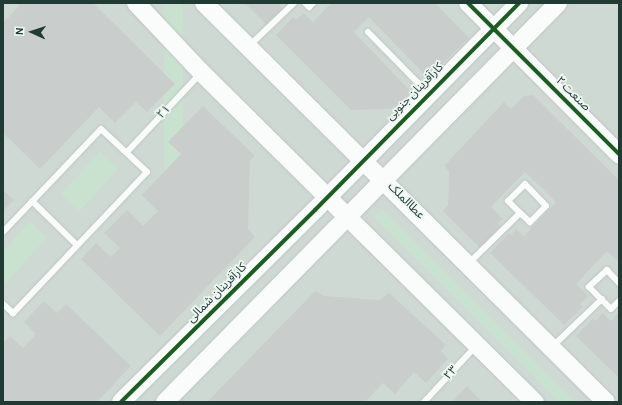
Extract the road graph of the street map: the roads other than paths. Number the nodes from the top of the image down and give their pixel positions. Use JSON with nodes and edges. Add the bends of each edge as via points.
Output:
{"nodes":[{"id":1,"x":136,"y":3,"type":"edge"},
{"id":2,"x":204,"y":3,"type":"edge"},
{"id":3,"x":294,"y":3,"type":"edge"},
{"id":4,"x":306,"y":3,"type":"edge"},
{"id":5,"x":313,"y":3,"type":"edge"},
{"id":6,"x":468,"y":3,"type":"edge"},
{"id":7,"x":519,"y":3,"type":"edge"},
{"id":8,"x":558,"y":3,"type":"edge"},
{"id":9,"x":493,"y":28,"type":"junction"},
{"id":10,"x":368,"y":32,"type":"dead end"},
{"id":11,"x":249,"y":46,"type":"junction"},
{"id":12,"x":513,"y":47,"type":"junction"},
{"id":13,"x":201,"y":72,"type":"junction"},
{"id":14,"x":428,"y":93,"type":"junction"},
{"id":15,"x":127,"y":152,"type":"junction"},
{"id":16,"x":619,"y":154,"type":"edge"},
{"id":17,"x":362,"y":159,"type":"junction"},
{"id":18,"x":384,"y":179,"type":"junction"},
{"id":19,"x":328,"y":197,"type":"junction"},
{"id":20,"x":32,"y":201,"type":"junction"},
{"id":21,"x":520,"y":213,"type":"junction"},
{"id":22,"x":348,"y":217,"type":"junction"},
{"id":23,"x":3,"y":232,"type":"edge"},
{"id":24,"x":78,"y":245,"type":"junction"},
{"id":25,"x":468,"y":264,"type":"junction"},
{"id":26,"x":619,"y":283,"type":"edge"},
{"id":27,"x":602,"y":299,"type":"junction"},
{"id":28,"x":619,"y":300,"type":"edge"},
{"id":29,"x":3,"y":304,"type":"edge"},
{"id":30,"x":477,"y":344,"type":"junction"},
{"id":31,"x":552,"y":348,"type":"junction"},
{"id":32,"x":121,"y":402,"type":"edge"},
{"id":33,"x":165,"y":402,"type":"edge"},
{"id":34,"x":424,"y":402,"type":"edge"},
{"id":35,"x":535,"y":402,"type":"edge"},
{"id":36,"x":606,"y":402,"type":"edge"}],
"edges":[{"from":1,"to":13,"type":"street"},
{"from":2,"to":11,"type":"street","name":"عطاالملک"},
{"from":3,"to":11,"type":"lane"},
{"from":4,"to":5,"type":"lane","via":[[309,7]]},
{"from":6,"to":9,"type":"street","name":"صنعت ۲"},
{"from":7,"to":9,"type":"street","name":"کارآفرینان جنوبی"},
{"from":8,"to":12,"type":"street"},
{"from":9,"to":12,"type":"street","name":"صنعت ۲"},
{"from":9,"to":14,"type":"street","name":"کارآفرینان جنوبی"},
{"from":10,"to":14,"type":"lane"},
{"from":11,"to":17,"type":"street","name":"عطاالملک"},
{"from":12,"to":16,"type":"street","name":"صنعت ۲"},
{"from":12,"to":18,"type":"street"},
{"from":13,"to":15,"type":"lane","name":"۲۱"},
{"from":13,"to":19,"type":"street"},
{"from":14,"to":17,"type":"street","name":"کارآفرینان جنوبی"},
{"from":15,"to":20,"type":"lane","via":[[101,129]]},
{"from":15,"to":24,"type":"lane","via":[[147,172]]},
{"from":17,"to":18,"type":"street","name":"عطاالملک"},
{"from":17,"to":19,"type":"street","name":"کارآفرینان جنوبی"},
{"from":18,"to":22,"type":"street"},
{"from":18,"to":25,"type":"street","name":"عطاالملک"},
{"from":19,"to":22,"type":"street"},
{"from":19,"to":32,"type":"street","name":"کارآفرینان شمالی"},
{"from":20,"to":23,"type":"lane"},
{"from":20,"to":24,"type":"lane"},
{"from":21,"to":21,"type":"lane","via":[[508,200],[525,184],[546,206],[530,222]]},
{"from":21,"to":25,"type":"lane"},
{"from":22,"to":30,"type":"street"},
{"from":22,"to":33,"type":"street"},
{"from":24,"to":29,"type":"lane","via":[[13,313]]},
{"from":25,"to":31,"type":"street","name":"عطاالملک"},
{"from":26,"to":27,"type":"lane","via":[[607,270],[589,287]]},
{"from":27,"to":28,"type":"lane","via":[[611,308]]},
{"from":27,"to":31,"type":"lane"},
{"from":30,"to":34,"type":"lane","name":"۲۳"},
{"from":30,"to":35,"type":"street"},
{"from":31,"to":36,"type":"street","name":"عطاالملک"}]}
